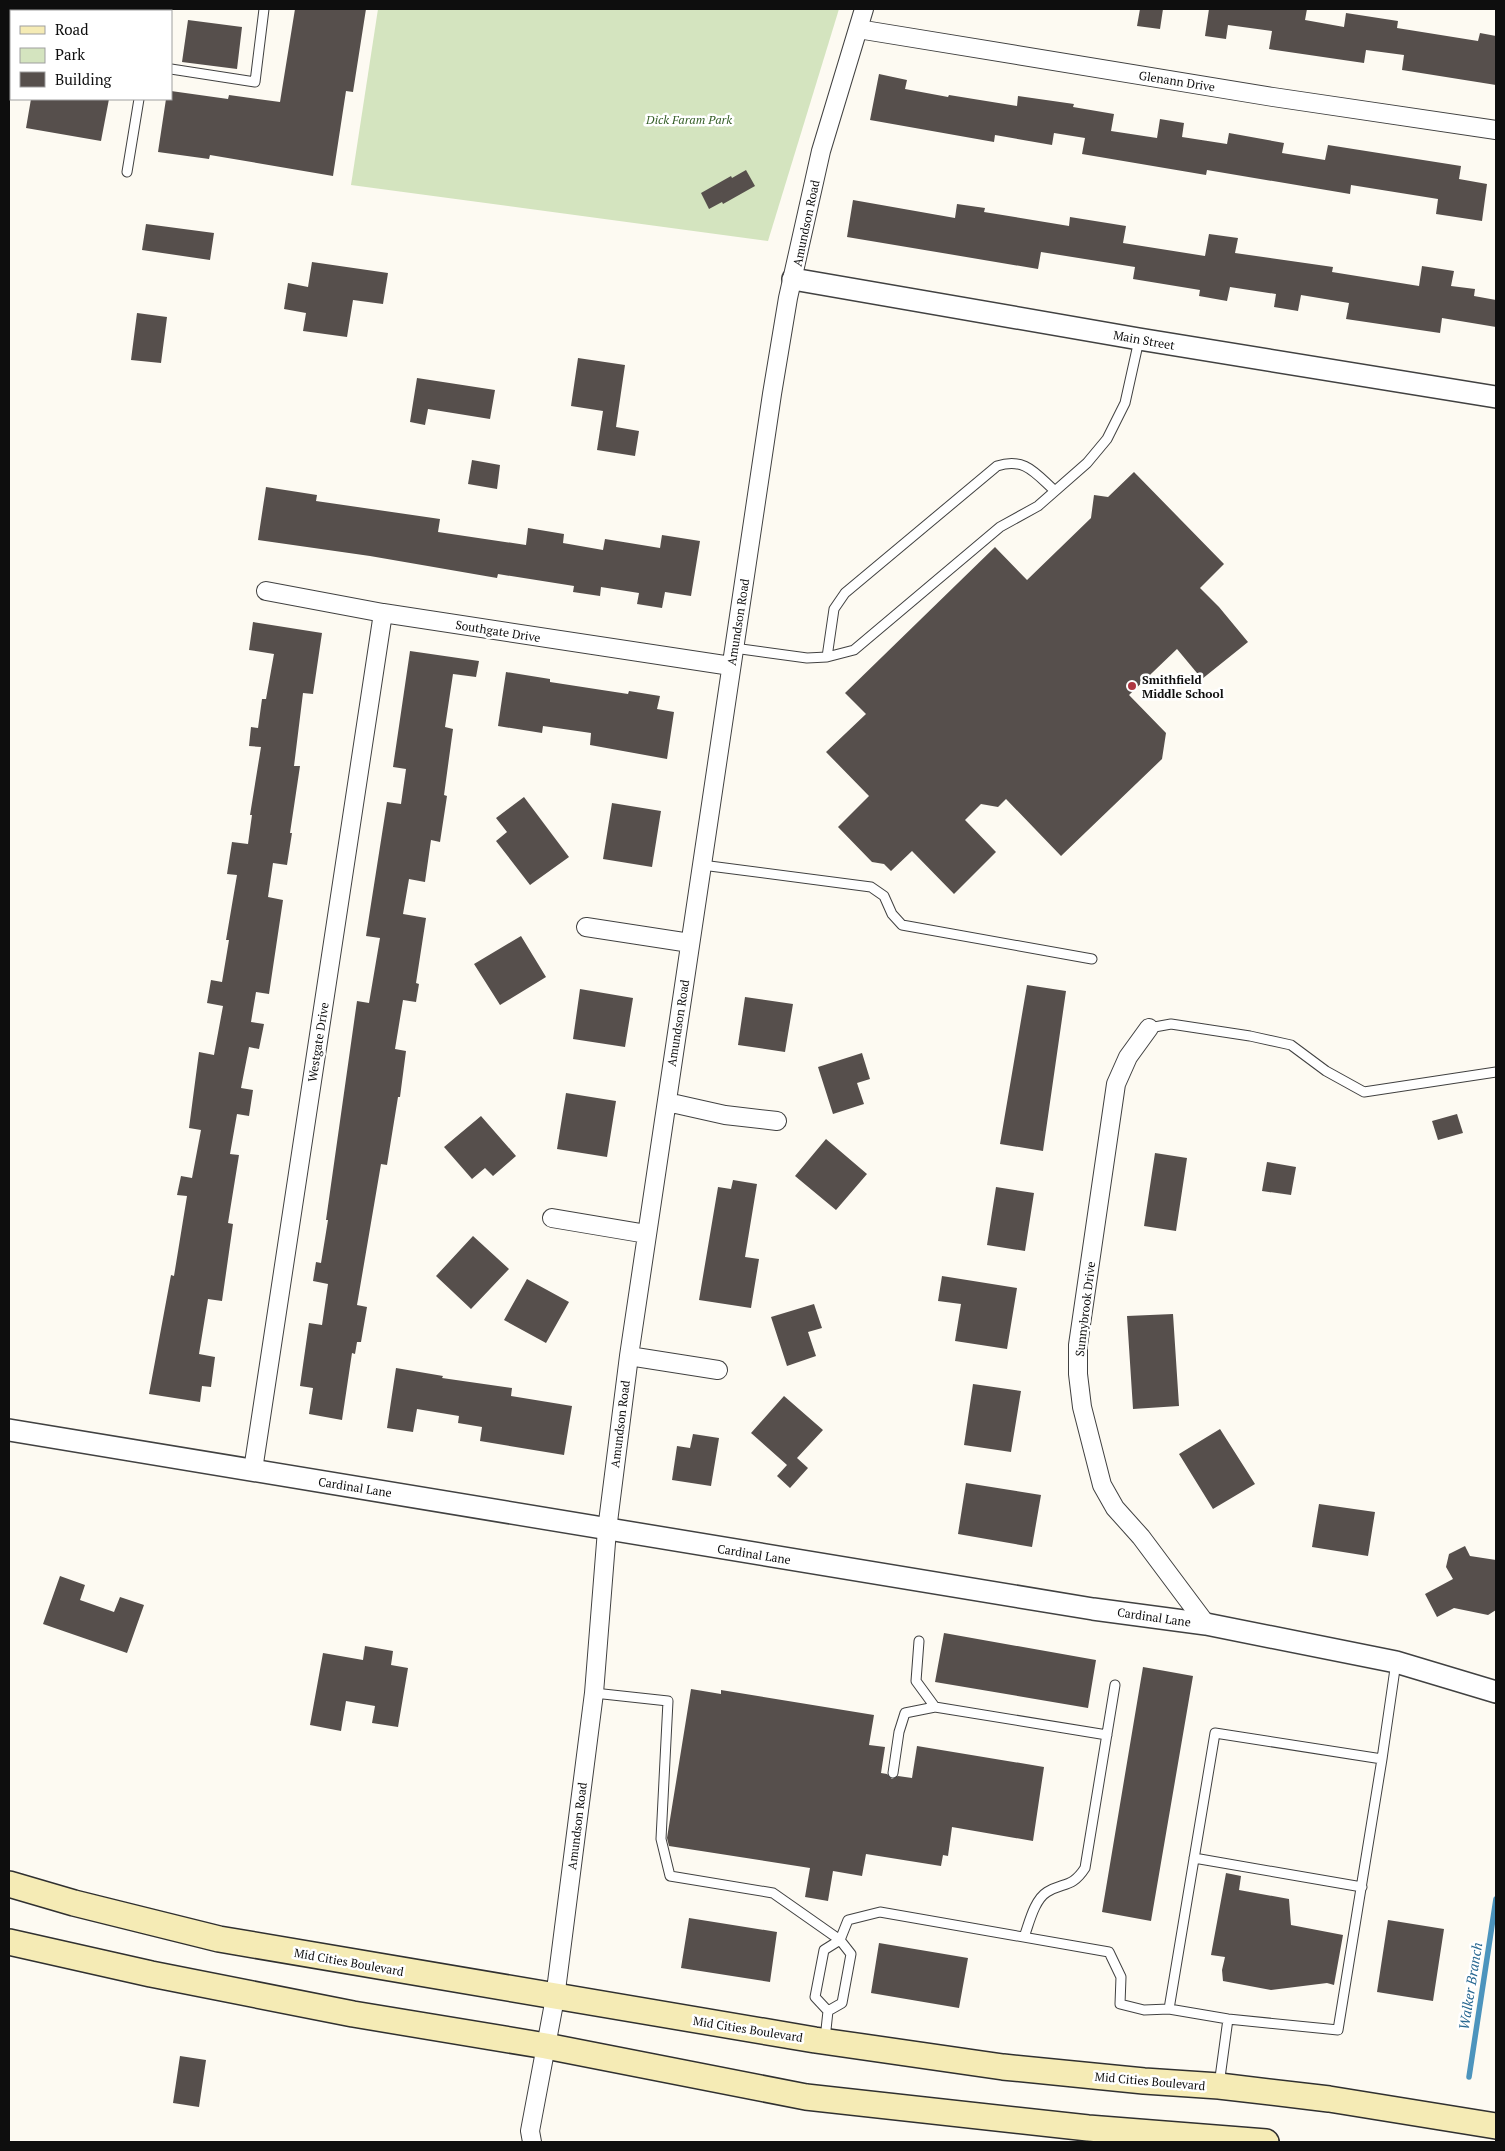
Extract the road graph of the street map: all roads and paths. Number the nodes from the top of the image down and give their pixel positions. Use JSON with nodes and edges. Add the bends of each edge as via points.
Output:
{"nodes":[{"id":1,"x":264,"y":9,"type":"edge"},
{"id":2,"x":864,"y":9,"type":"edge"},
{"id":3,"x":858,"y":29,"type":"junction"},
{"id":4,"x":172,"y":69,"type":"edge"},
{"id":5,"x":140,"y":100,"type":"edge"},
{"id":6,"x":1496,"y":130,"type":"edge"},
{"id":7,"x":126,"y":172,"type":"dead end"},
{"id":8,"x":793,"y":279,"type":"junction"},
{"id":9,"x":1139,"y":340,"type":"junction"},
{"id":10,"x":1496,"y":397,"type":"edge"},
{"id":11,"x":1055,"y":491,"type":"junction"},
{"id":12,"x":266,"y":591,"type":"dead end"},
{"id":13,"x":383,"y":613,"type":"junction"},
{"id":14,"x":734,"y":648,"type":"junction"},
{"id":15,"x":827,"y":657,"type":"junction"},
{"id":16,"x":732,"y":666,"type":"junction"},
{"id":17,"x":702,"y":865,"type":"junction"},
{"id":18,"x":586,"y":927,"type":"dead end"},
{"id":19,"x":690,"y":943,"type":"junction"},
{"id":20,"x":1092,"y":959,"type":"dead end"},
{"id":21,"x":1149,"y":1028,"type":"joint"},
{"id":22,"x":1496,"y":1072,"type":"edge"},
{"id":23,"x":667,"y":1102,"type":"junction"},
{"id":24,"x":777,"y":1122,"type":"dead end"},
{"id":25,"x":552,"y":1218,"type":"dead end"},
{"id":26,"x":647,"y":1234,"type":"junction"},
{"id":27,"x":629,"y":1356,"type":"junction"},
{"id":28,"x":718,"y":1370,"type":"dead end"},
{"id":29,"x":9,"y":1430,"type":"edge"},
{"id":30,"x":254,"y":1470,"type":"junction"},
{"id":31,"x":607,"y":1530,"type":"junction"},
{"id":32,"x":1206,"y":1624,"type":"junction"},
{"id":33,"x":919,"y":1641,"type":"dead end"},
{"id":34,"x":1396,"y":1662,"type":"junction"},
{"id":35,"x":1115,"y":1685,"type":"dead end"},
{"id":36,"x":1496,"y":1692,"type":"edge"},
{"id":37,"x":594,"y":1693,"type":"junction"},
{"id":38,"x":935,"y":1707,"type":"junction"},
{"id":39,"x":1107,"y":1735,"type":"junction"},
{"id":40,"x":1382,"y":1759,"type":"junction"},
{"id":41,"x":893,"y":1773,"type":"dead end"},
{"id":42,"x":1194,"y":1858,"type":"junction"},
{"id":43,"x":9,"y":1884,"type":"edge"},
{"id":44,"x":1362,"y":1887,"type":"junction"},
{"id":45,"x":1024,"y":1937,"type":"junction"},
{"id":46,"x":840,"y":1940,"type":"junction"},
{"id":47,"x":9,"y":1942,"type":"edge"},
{"id":48,"x":556,"y":1998,"type":"junction"},
{"id":49,"x":1169,"y":2009,"type":"junction"},
{"id":50,"x":828,"y":2011,"type":"junction"},
{"id":51,"x":1228,"y":2019,"type":"junction"},
{"id":52,"x":825,"y":2042,"type":"junction"},
{"id":53,"x":546,"y":2046,"type":"junction"},
{"id":54,"x":1219,"y":2086,"type":"junction"},
{"id":55,"x":1496,"y":2126,"type":"edge"},
{"id":56,"x":532,"y":2142,"type":"edge"},
{"id":57,"x":1266,"y":2142,"type":"edge"}],
"edges":[{"from":1,"to":4,"type":"lane","via":[[255,82]]},
{"from":2,"to":3,"type":"street","name":"Amundson Road"},
{"from":3,"to":6,"type":"street","name":"Glenann Drive"},
{"from":3,"to":8,"type":"street","name":"Amundson Road","via":[[821,151]]},
{"from":5,"to":7,"type":"lane"},
{"from":8,"to":9,"type":"street","name":"Main Street"},
{"from":8,"to":14,"type":"street","name":"Amundson Road","via":[[772,394]]},
{"from":9,"to":10,"type":"street","name":"Main Street"},
{"from":9,"to":11,"type":"lane","via":[[1125,404],[1107,439],[1087,463]]},
{"from":11,"to":15,"type":"lane","via":[[1038,506],[1000,528],[854,650]]},
{"from":11,"to":15,"type":"lane","via":[[1026,465],[1008,462],[997,466],[845,593],[834,609]]},
{"from":12,"to":13,"type":"street","name":"Southgate Drive"},
{"from":13,"to":16,"type":"street","name":"Southgate Drive"},
{"from":13,"to":30,"type":"street","name":"Westgate Drive"},
{"from":14,"to":15,"type":"lane","via":[[807,658]]},
{"from":14,"to":16,"type":"street","name":"Amundson Road"},
{"from":16,"to":17,"type":"street","name":"Amundson Road"},
{"from":17,"to":19,"type":"street","name":"Amundson Road"},
{"from":17,"to":20,"type":"lane","via":[[871,887],[884,896],[892,914],[902,925]]},
{"from":18,"to":19,"type":"street"},
{"from":19,"to":23,"type":"street","name":"Amundson Road"},
{"from":21,"to":22,"type":"lane","via":[[1171,1024],[1291,1045],[1326,1071],[1364,1092]]},
{"from":21,"to":32,"type":"street","name":"Sunnybrook Drive","via":[[1128,1058],[1116,1084],[1078,1346],[1078,1374],[1082,1407],[1102,1485],[1115,1508],[1141,1537]]},
{"from":23,"to":24,"type":"street"},
{"from":23,"to":26,"type":"street","name":"Amundson Road"},
{"from":25,"to":26,"type":"street"},
{"from":26,"to":27,"type":"street","name":"Amundson Road"},
{"from":27,"to":28,"type":"street"},
{"from":27,"to":31,"type":"street","name":"Amundson Road"},
{"from":29,"to":30,"type":"street","name":"Cardinal Lane"},
{"from":30,"to":31,"type":"street","name":"Cardinal Lane"},
{"from":31,"to":32,"type":"street","name":"Cardinal Lane","via":[[1093,1609]]},
{"from":31,"to":37,"type":"street","name":"Amundson Road"},
{"from":32,"to":34,"type":"street","name":"Cardinal Lane"},
{"from":33,"to":38,"type":"lane","via":[[916,1681]]},
{"from":34,"to":36,"type":"street","name":"Cardinal Lane"},
{"from":34,"to":40,"type":"lane"},
{"from":35,"to":39,"type":"lane"},
{"from":37,"to":46,"type":"lane","via":[[668,1701],[661,1839],[670,1876],[773,1893]]},
{"from":37,"to":48,"type":"street","name":"Amundson Road"},
{"from":38,"to":39,"type":"lane"},
{"from":38,"to":41,"type":"lane","via":[[905,1713]]},
{"from":39,"to":45,"type":"lane","via":[[1085,1868],[1077,1880],[1045,1893],[1036,1906]]},
{"from":40,"to":42,"type":"lane","via":[[1215,1733]]},
{"from":40,"to":44,"type":"lane"},
{"from":42,"to":44,"type":"lane"},
{"from":42,"to":49,"type":"lane"},
{"from":43,"to":48,"type":"main road","name":"Mid Cities Boulevard","via":[[219,1939]]},
{"from":44,"to":51,"type":"lane","via":[[1338,2030]]},
{"from":45,"to":46,"type":"lane","via":[[880,1912],[848,1920]]},
{"from":45,"to":49,"type":"lane","via":[[1109,1952],[1121,1977],[1120,2004],[1144,2010]]},
{"from":46,"to":50,"type":"lane","via":[[851,1954],[842,2003]]},
{"from":46,"to":50,"type":"lane","via":[[824,1950],[815,1997]]},
{"from":47,"to":53,"type":"main road","via":[[354,2014]]},
{"from":48,"to":52,"type":"main road","name":"Mid Cities Boulevard"},
{"from":48,"to":53,"type":"street","name":"Amundson Road"},
{"from":49,"to":51,"type":"lane"},
{"from":50,"to":52,"type":"lane"},
{"from":51,"to":54,"type":"lane"},
{"from":52,"to":54,"type":"main road","name":"Mid Cities Boulevard","via":[[1003,2067]]},
{"from":53,"to":56,"type":"street","name":"Amundson Road","via":[[530,2131]]},
{"from":53,"to":57,"type":"main road","via":[[806,2097],[1088,2128]]},
{"from":54,"to":55,"type":"main road","name":"Mid Cities Boulevard","via":[[1329,2099]]}]}
